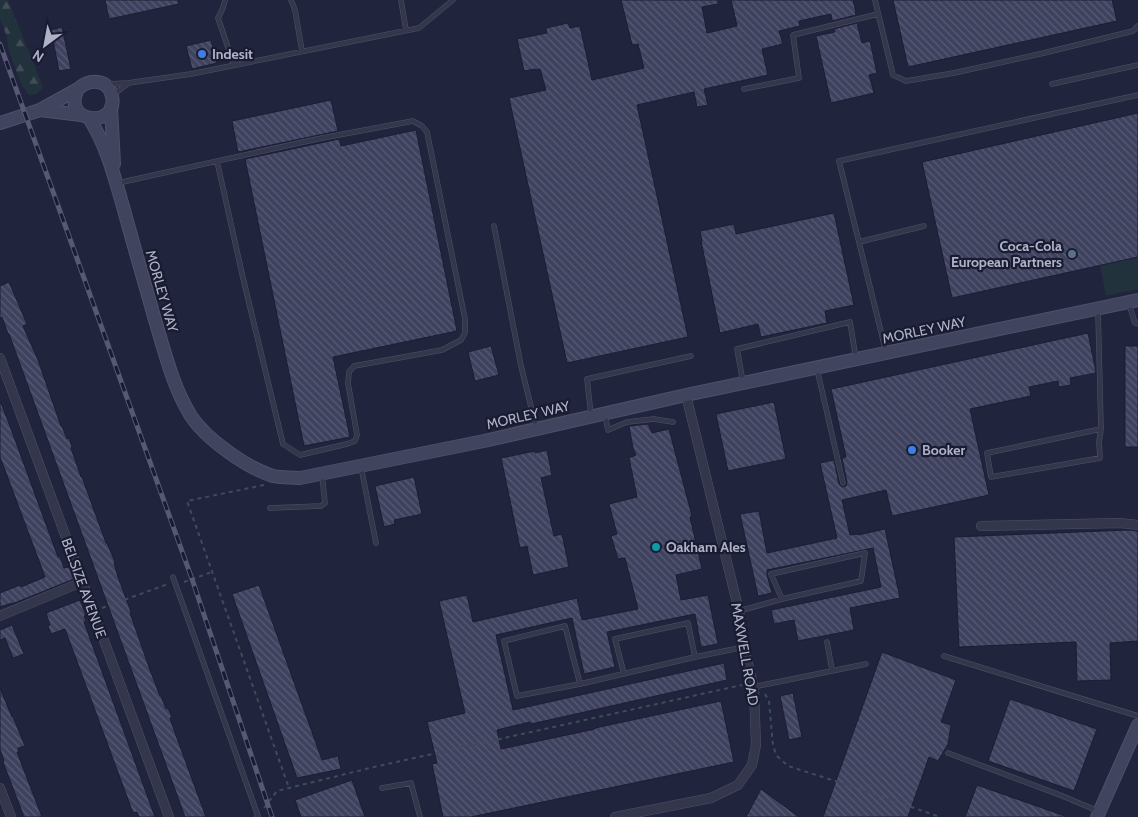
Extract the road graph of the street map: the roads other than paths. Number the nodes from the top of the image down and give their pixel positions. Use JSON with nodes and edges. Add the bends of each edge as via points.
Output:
{"nodes":[{"id":1,"x":225,"y":0,"type":"edge"},
{"id":2,"x":291,"y":0,"type":"edge"},
{"id":3,"x":401,"y":0,"type":"edge"},
{"id":4,"x":453,"y":0,"type":"edge"},
{"id":5,"x":875,"y":0,"type":"edge"},
{"id":6,"x":878,"y":14,"type":"junction"},
{"id":7,"x":1138,"y":26,"type":"edge"},
{"id":8,"x":406,"y":30,"type":"junction"},
{"id":9,"x":302,"y":51,"type":"junction"},
{"id":10,"x":234,"y":65,"type":"junction"},
{"id":11,"x":1138,"y":65,"type":"edge"},
{"id":12,"x":128,"y":83,"type":"junction"},
{"id":13,"x":102,"y":84,"type":"junction"},
{"id":14,"x":1052,"y":84,"type":"dead end"},
{"id":15,"x":744,"y":88,"type":"dead end"},
{"id":16,"x":78,"y":89,"type":"junction"},
{"id":17,"x":1138,"y":95,"type":"edge"},
{"id":18,"x":112,"y":101,"type":"junction"},
{"id":19,"x":40,"y":110,"type":"junction"},
{"id":20,"x":85,"y":116,"type":"junction"},
{"id":21,"x":0,"y":123,"type":"edge"},
{"id":22,"x":217,"y":161,"type":"junction"},
{"id":23,"x":115,"y":178,"type":"junction"},
{"id":24,"x":494,"y":226,"type":"dead end"},
{"id":25,"x":924,"y":226,"type":"dead end"},
{"id":26,"x":859,"y":242,"type":"junction"},
{"id":27,"x":1133,"y":301,"type":"edge"},
{"id":28,"x":1098,"y":308,"type":"junction"},
{"id":29,"x":1138,"y":324,"type":"edge"},
{"id":30,"x":886,"y":354,"type":"junction"},
{"id":31,"x":691,"y":356,"type":"dead end"},
{"id":32,"x":0,"y":358,"type":"edge"},
{"id":33,"x":856,"y":360,"type":"junction"},
{"id":34,"x":817,"y":368,"type":"junction"},
{"id":35,"x":743,"y":384,"type":"junction"},
{"id":36,"x":686,"y":396,"type":"junction"},
{"id":37,"x":605,"y":413,"type":"junction"},
{"id":38,"x":591,"y":416,"type":"junction"},
{"id":39,"x":673,"y":422,"type":"dead end"},
{"id":40,"x":536,"y":428,"type":"junction"},
{"id":41,"x":1101,"y":429,"type":"junction"},
{"id":42,"x":361,"y":466,"type":"junction"},
{"id":43,"x":322,"y":474,"type":"junction"},
{"id":44,"x":843,"y":482,"type":"dead end"},
{"id":45,"x":270,"y":508,"type":"dead end"},
{"id":46,"x":1138,"y":525,"type":"edge"},
{"id":47,"x":981,"y":526,"type":"dead end"},
{"id":48,"x":376,"y":543,"type":"dead end"},
{"id":49,"x":174,"y":579,"type":"road end"},
{"id":50,"x":82,"y":582,"type":"junction"},
{"id":51,"x":782,"y":598,"type":"junction"},
{"id":52,"x":738,"y":611,"type":"junction"},
{"id":53,"x":0,"y":616,"type":"edge"},
{"id":54,"x":827,"y":642,"type":"dead end"},
{"id":55,"x":744,"y":647,"type":"junction"},
{"id":56,"x":944,"y":656,"type":"dead end"},
{"id":57,"x":696,"y":657,"type":"junction"},
{"id":58,"x":866,"y":664,"type":"dead end"},
{"id":59,"x":832,"y":670,"type":"junction"},
{"id":60,"x":624,"y":674,"type":"junction"},
{"id":61,"x":580,"y":684,"type":"junction"},
{"id":62,"x":757,"y":689,"type":"junction"},
{"id":63,"x":1138,"y":716,"type":"edge"},
{"id":64,"x":1138,"y":725,"type":"edge"},
{"id":65,"x":948,"y":753,"type":"dead end"},
{"id":66,"x":0,"y":788,"type":"edge"},
{"id":67,"x":382,"y":788,"type":"dead end"},
{"id":68,"x":1098,"y":814,"type":"edge"},
{"id":69,"x":258,"y":816,"type":"edge"},
{"id":70,"x":11,"y":817,"type":"edge"},
{"id":71,"x":169,"y":817,"type":"edge"},
{"id":72,"x":420,"y":817,"type":"edge"},
{"id":73,"x":615,"y":817,"type":"edge"}],
"edges":[{"from":1,"to":10,"type":"lane","via":[[218,18]]},
{"from":2,"to":9,"type":"lane"},
{"from":3,"to":8,"type":"lane"},
{"from":4,"to":8,"type":"lane","via":[[419,28]]},
{"from":5,"to":6,"type":"lane"},
{"from":6,"to":7,"type":"lane","via":[[893,75],[906,81],[1044,54],[1134,31]]},
{"from":6,"to":15,"type":"lane","via":[[793,35],[799,78]]},
{"from":8,"to":9,"type":"lane"},
{"from":9,"to":10,"type":"lane"},
{"from":10,"to":12,"type":"lane"},
{"from":11,"to":14,"type":"lane"},
{"from":12,"to":13,"type":"lane"},
{"from":12,"to":18,"type":"lane"},
{"from":13,"to":16,"type":"street","via":[[88,82]]},
{"from":13,"to":18,"type":"street","via":[[110,90]]},
{"from":16,"to":19,"type":"street"},
{"from":16,"to":20,"type":"street","via":[[77,110]]},
{"from":17,"to":26,"type":"lane","via":[[839,161]]},
{"from":18,"to":20,"type":"street","via":[[108,113],[102,117],[93,119]]},
{"from":18,"to":23,"type":"street","name":"MORLEY WAY"},
{"from":19,"to":20,"type":"street"},
{"from":19,"to":21,"type":"street"},
{"from":20,"to":23,"type":"street","name":"MORLEY WAY","via":[[94,126]]},
{"from":22,"to":22,"type":"lane","via":[[413,121],[427,132],[465,319],[465,333],[461,340],[442,350],[354,366],[349,372],[348,384],[357,435],[355,441],[300,455],[283,444]]},
{"from":22,"to":23,"type":"lane"},
{"from":23,"to":43,"type":"street","name":"MORLEY WAY","via":[[171,373],[191,416],[214,441],[257,469],[274,476],[300,478]]},
{"from":24,"to":40,"type":"lane"},
{"from":25,"to":26,"type":"lane"},
{"from":26,"to":30,"type":"lane"},
{"from":27,"to":28,"type":"street","name":"MORLEY WAY"},
{"from":27,"to":29,"type":"lane","via":[[1135,323]]},
{"from":28,"to":30,"type":"street","name":"MORLEY WAY"},
{"from":28,"to":41,"type":"lane"},
{"from":30,"to":33,"type":"street","name":"MORLEY WAY"},
{"from":31,"to":38,"type":"lane","via":[[587,379]]},
{"from":32,"to":50,"type":"street","name":"BELSIZE AVENUE"},
{"from":33,"to":34,"type":"street","name":"MORLEY WAY"},
{"from":33,"to":35,"type":"lane","via":[[850,322],[737,349]]},
{"from":34,"to":35,"type":"street","name":"MORLEY WAY"},
{"from":34,"to":44,"type":"lane"},
{"from":35,"to":36,"type":"street","name":"MORLEY WAY"},
{"from":36,"to":37,"type":"street","name":"MORLEY WAY"},
{"from":36,"to":52,"type":"street","name":"MAXWELL ROAD"},
{"from":37,"to":38,"type":"street","name":"MORLEY WAY"},
{"from":37,"to":39,"type":"lane","via":[[608,430],[627,422],[654,419]]},
{"from":38,"to":40,"type":"street","name":"MORLEY WAY"},
{"from":40,"to":42,"type":"street","name":"MORLEY WAY"},
{"from":41,"to":41,"type":"lane","via":[[1100,458],[991,477],[987,454]]},
{"from":42,"to":43,"type":"street","name":"MORLEY WAY"},
{"from":42,"to":48,"type":"lane"},
{"from":43,"to":45,"type":"lane","via":[[325,503],[321,506]]},
{"from":46,"to":47,"type":"street"},
{"from":49,"to":69,"type":"lane"},
{"from":50,"to":53,"type":"street"},
{"from":50,"to":71,"type":"street","name":"BELSIZE AVENUE"},
{"from":51,"to":51,"type":"lane","via":[[771,574],[865,553],[862,581]]},
{"from":51,"to":52,"type":"lane"},
{"from":52,"to":55,"type":"street","name":"MAXWELL ROAD"},
{"from":54,"to":59,"type":"lane"},
{"from":55,"to":57,"type":"lane"},
{"from":55,"to":62,"type":"street","name":"MAXWELL ROAD"},
{"from":56,"to":63,"type":"lane"},
{"from":57,"to":60,"type":"lane"},
{"from":57,"to":60,"type":"lane","via":[[688,623],[615,639]]},
{"from":58,"to":59,"type":"lane"},
{"from":59,"to":62,"type":"lane"},
{"from":60,"to":61,"type":"lane"},
{"from":61,"to":61,"type":"lane","via":[[517,696],[504,640],[565,626]]},
{"from":62,"to":73,"type":"street","name":"MAXWELL ROAD","via":[[756,745],[752,765],[738,784],[711,798]]},
{"from":64,"to":68,"type":"street"},
{"from":65,"to":68,"type":"lane","via":[[1060,795]]},
{"from":66,"to":70,"type":"street"},
{"from":67,"to":72,"type":"lane","via":[[411,783]]}]}
